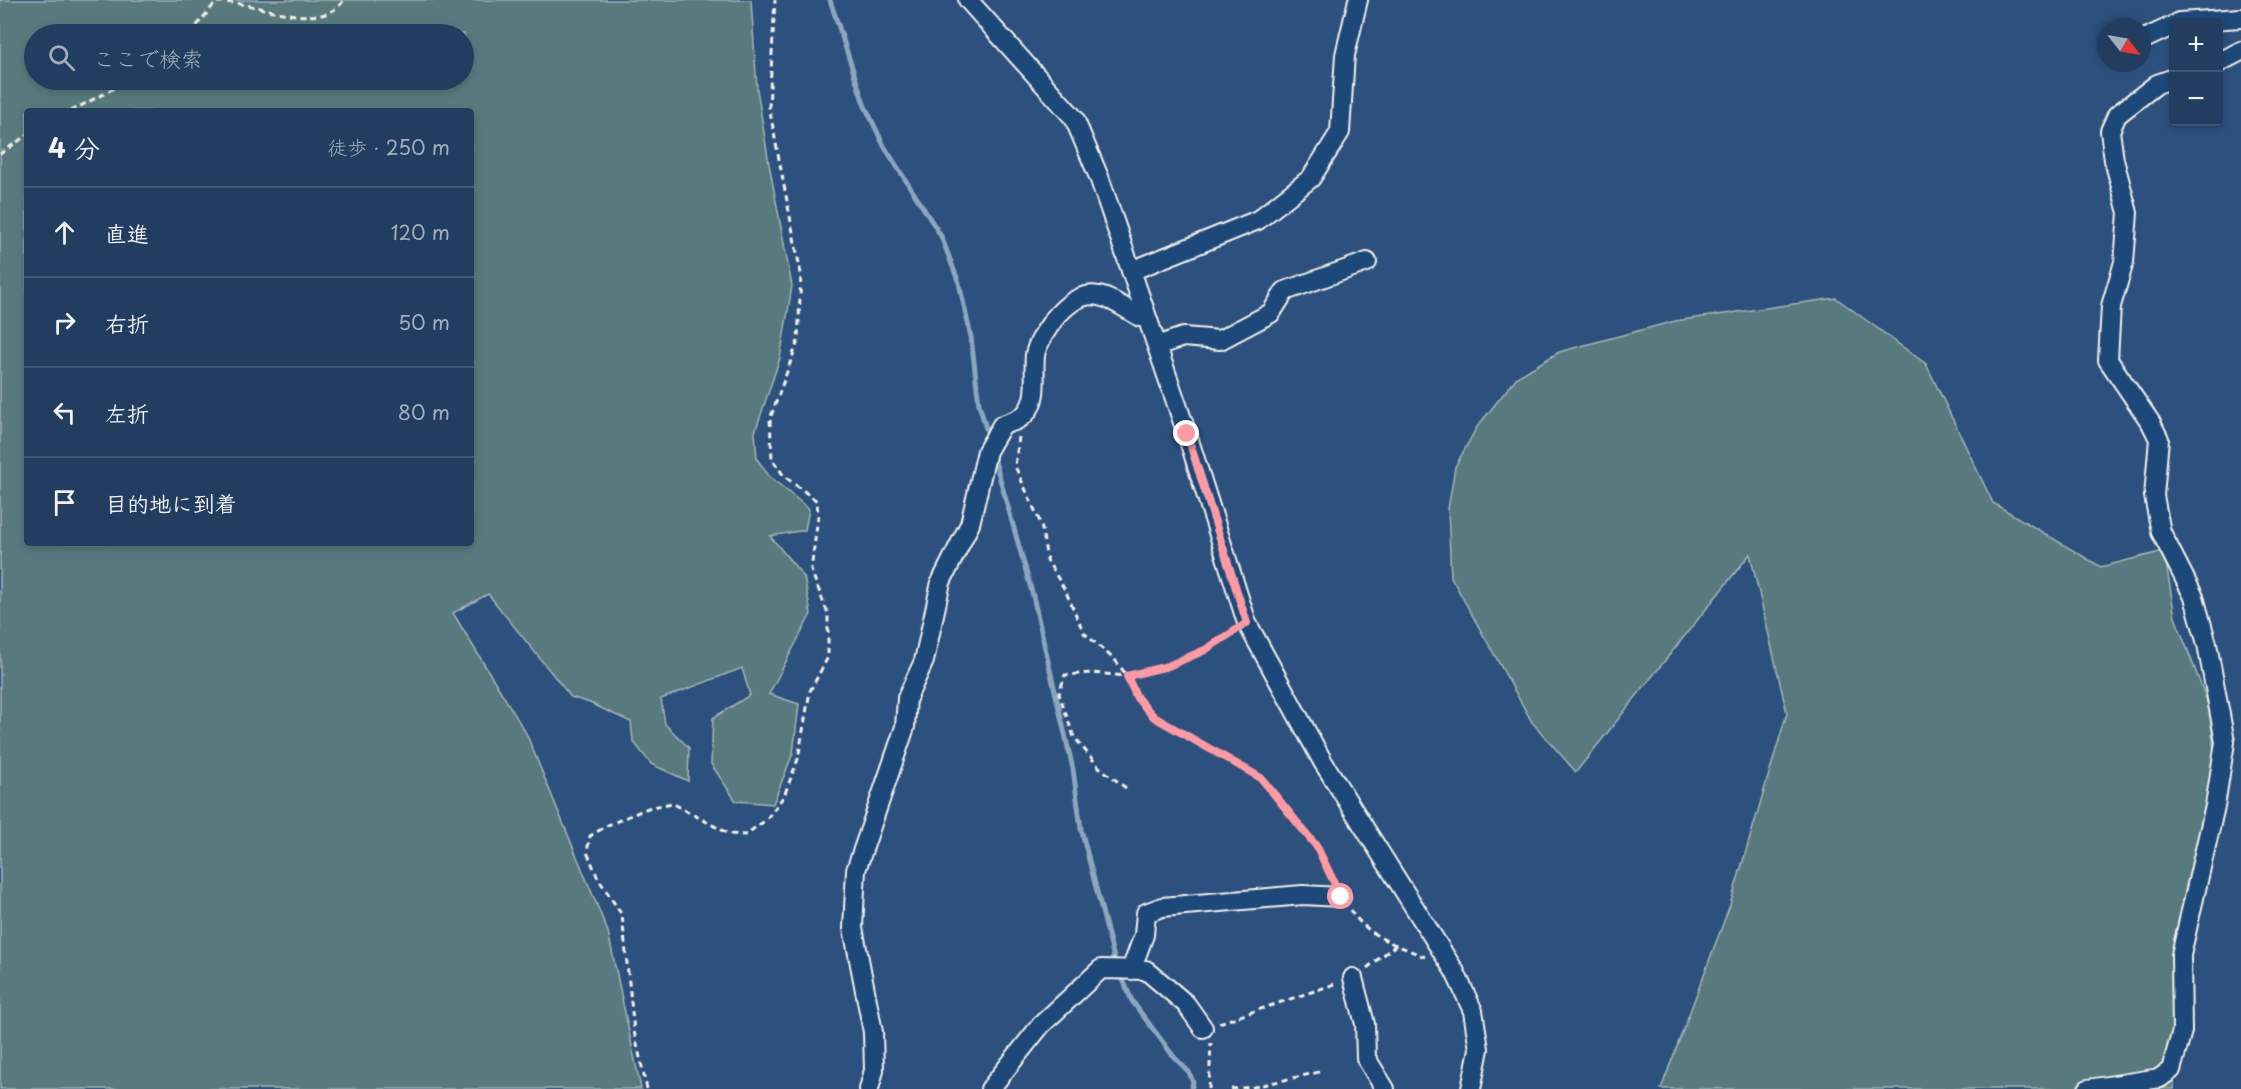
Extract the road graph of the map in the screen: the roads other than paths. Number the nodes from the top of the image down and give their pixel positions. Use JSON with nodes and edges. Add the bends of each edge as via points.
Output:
{"nodes":[{"id":1,"x":968,"y":0,"type":"edge"},
{"id":2,"x":1358,"y":0,"type":"edge"},
{"id":3,"x":2241,"y":18,"type":"edge"},
{"id":4,"x":2223,"y":19,"type":"edge"},
{"id":5,"x":2169,"y":27,"type":"edge"},
{"id":6,"x":2151,"y":36,"type":"edge"},
{"id":7,"x":2241,"y":51,"type":"edge"},
{"id":8,"x":2223,"y":60,"type":"edge"},
{"id":9,"x":2169,"y":80,"type":"edge"},
{"id":10,"x":1367,"y":262,"type":"dead end"},
{"id":11,"x":1131,"y":271,"type":"junction"},
{"id":12,"x":1146,"y":315,"type":"junction"},
{"id":13,"x":1156,"y":346,"type":"junction"},
{"id":14,"x":1341,"y":897,"type":"road end"},
{"id":15,"x":1131,"y":970,"type":"junction"},
{"id":16,"x":1353,"y":978,"type":"road end"},
{"id":17,"x":1203,"y":1028,"type":"road end"},
{"id":18,"x":869,"y":1089,"type":"edge"},
{"id":19,"x":990,"y":1089,"type":"edge"},
{"id":20,"x":1385,"y":1089,"type":"edge"},
{"id":21,"x":1471,"y":1089,"type":"edge"},
{"id":22,"x":2088,"y":1089,"type":"edge"}],
"edges":[{"from":1,"to":11,"type":"street","via":[[1074,118]]},
{"from":2,"to":11,"type":"street","via":[[1345,54],[1340,132],[1311,178],[1258,220]]},
{"from":3,"to":4,"type":"street"},
{"from":5,"to":6,"type":"street"},
{"from":7,"to":8,"type":"street"},
{"from":9,"to":22,"type":"street","via":[[2157,84],[2117,115],[2110,131],[2128,213],[2124,262],[2111,306],[2108,360],[2159,439],[2154,496],[2161,532],[2194,597],[2225,742],[2215,806],[2181,955],[2182,1031],[2171,1070],[2160,1078]]},
{"from":10,"to":13,"type":"street","via":[[1285,291],[1271,313],[1220,340],[1183,337]]},
{"from":11,"to":12,"type":"street"},
{"from":12,"to":13,"type":"street"},
{"from":12,"to":18,"type":"street","via":[[1140,317],[1108,297],[1088,295],[1068,303],[1047,329],[1035,353],[1033,397],[1027,412],[1002,425],[987,451],[970,524],[941,582],[924,661],[907,698],[905,727],[856,870],[853,928],[873,1032],[874,1070]]},
{"from":13,"to":21,"type":"street","via":[[1247,623],[1323,762],[1455,972],[1473,1011],[1479,1049]]},
{"from":14,"to":15,"type":"street","via":[[1304,895],[1162,907],[1146,913],[1144,935]]},
{"from":15,"to":17,"type":"street","via":[[1146,970],[1186,1005]]},
{"from":15,"to":19,"type":"street","via":[[1101,969],[1041,1025]]},
{"from":16,"to":20,"type":"street","via":[[1365,1024],[1366,1058]]}]}
